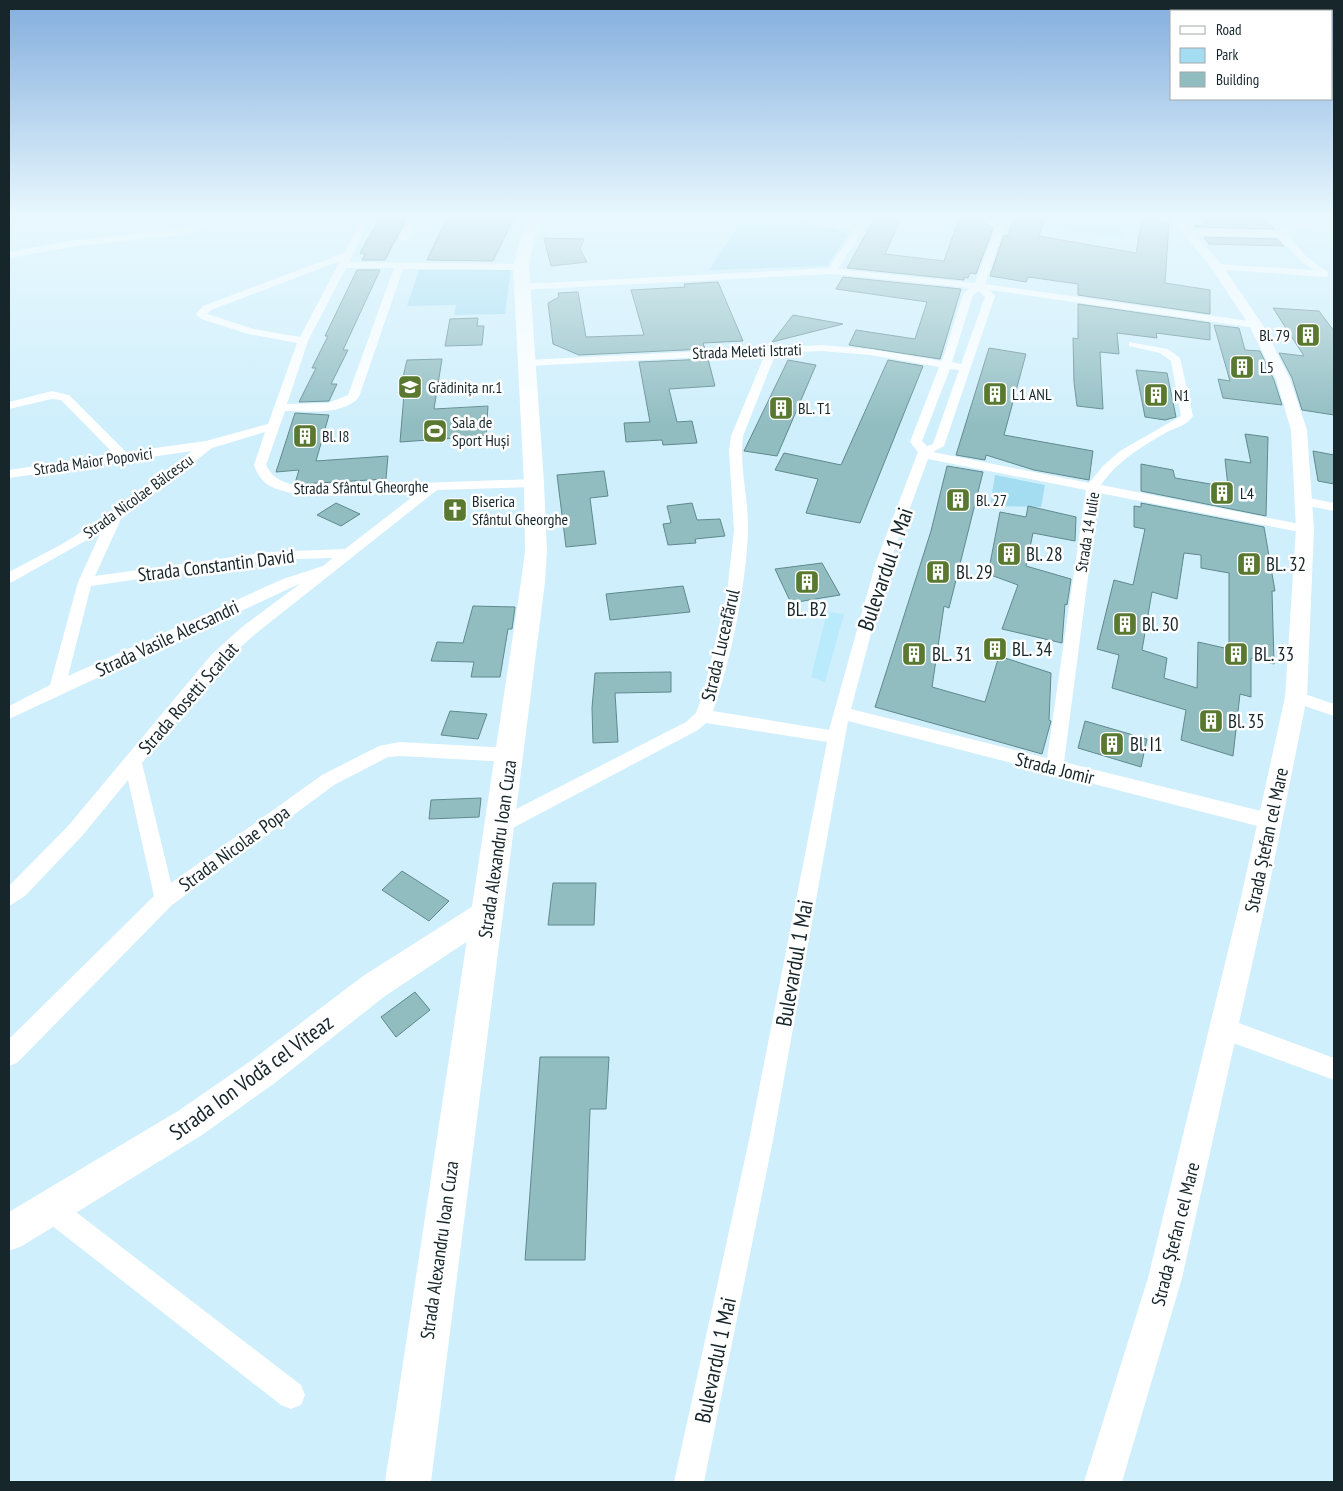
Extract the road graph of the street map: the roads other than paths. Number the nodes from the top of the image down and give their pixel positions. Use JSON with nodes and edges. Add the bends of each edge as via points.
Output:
{"nodes":[{"id":1,"x":262,"y":286,"type":"edge"},
{"id":2,"x":331,"y":286,"type":"edge"},
{"id":3,"x":392,"y":286,"type":"edge"},
{"id":4,"x":551,"y":286,"type":"edge"},
{"id":5,"x":974,"y":286,"type":"edge"},
{"id":6,"x":978,"y":286,"type":"junction"},
{"id":7,"x":1229,"y":286,"type":"edge"},
{"id":8,"x":522,"y":287,"type":"joint"},
{"id":9,"x":1256,"y":325,"type":"junction"},
{"id":10,"x":303,"y":341,"type":"junction"},
{"id":11,"x":1134,"y":344,"type":"dead end"},
{"id":12,"x":772,"y":350,"type":"junction"},
{"id":13,"x":527,"y":364,"type":"junction"},
{"id":14,"x":946,"y":364,"type":"junction"},
{"id":15,"x":966,"y":368,"type":"junction"},
{"id":16,"x":9,"y":405,"type":"edge"},
{"id":17,"x":279,"y":408,"type":"junction"},
{"id":18,"x":272,"y":427,"type":"junction"},
{"id":19,"x":208,"y":445,"type":"junction"},
{"id":20,"x":926,"y":453,"type":"junction"},
{"id":21,"x":123,"y":456,"type":"junction"},
{"id":22,"x":9,"y":474,"type":"edge"},
{"id":23,"x":534,"y":482,"type":"junction"},
{"id":24,"x":436,"y":485,"type":"junction"},
{"id":25,"x":1093,"y":487,"type":"junction"},
{"id":26,"x":1304,"y":501,"type":"junction"},
{"id":27,"x":1334,"y":507,"type":"edge"},
{"id":28,"x":115,"y":517,"type":"junction"},
{"id":29,"x":1305,"y":529,"type":"junction"},
{"id":30,"x":347,"y":553,"type":"junction"},
{"id":31,"x":329,"y":568,"type":"junction"},
{"id":32,"x":9,"y":578,"type":"edge"},
{"id":33,"x":85,"y":582,"type":"junction"},
{"id":34,"x":57,"y":688,"type":"junction"},
{"id":35,"x":1296,"y":697,"type":"junction"},
{"id":36,"x":1334,"y":710,"type":"edge"},
{"id":37,"x":9,"y":713,"type":"edge"},
{"id":38,"x":840,"y":713,"type":"junction"},
{"id":39,"x":703,"y":716,"type":"junction"},
{"id":40,"x":835,"y":737,"type":"junction"},
{"id":41,"x":511,"y":754,"type":"junction"},
{"id":42,"x":133,"y":763,"type":"junction"},
{"id":43,"x":1054,"y":768,"type":"junction"},
{"id":44,"x":1269,"y":821,"type":"junction"},
{"id":45,"x":500,"y":826,"type":"junction"},
{"id":46,"x":9,"y":897,"type":"edge"},
{"id":47,"x":165,"y":899,"type":"junction"},
{"id":48,"x":488,"y":912,"type":"junction"},
{"id":49,"x":1225,"y":1029,"type":"junction"},
{"id":50,"x":9,"y":1055,"type":"edge"},
{"id":51,"x":1334,"y":1069,"type":"edge"},
{"id":52,"x":50,"y":1208,"type":"junction"},
{"id":53,"x":9,"y":1233,"type":"edge"},
{"id":54,"x":291,"y":1395,"type":"dead end"},
{"id":55,"x":408,"y":1482,"type":"edge"},
{"id":56,"x":689,"y":1482,"type":"edge"},
{"id":57,"x":1103,"y":1482,"type":"edge"}],
"edges":[{"from":1,"to":10,"type":"street","via":[[207,308],[201,314],[252,332]]},
{"from":2,"to":10,"type":"street","name":"Strada Sfântul Gheorghe"},
{"from":3,"to":17,"type":"street","via":[[353,397],[337,405]]},
{"from":4,"to":8,"type":"street"},
{"from":5,"to":6,"type":"street"},
{"from":6,"to":9,"type":"street"},
{"from":6,"to":14,"type":"street","via":[[968,294]]},
{"from":6,"to":15,"type":"street","name":"Bulevardul 1 Mai","via":[[990,296]]},
{"from":7,"to":9,"type":"street","name":"Strada Ștefan cel Mare"},
{"from":8,"to":13,"type":"highway","name":"Strada Alexandru Ioan Cuza"},
{"from":9,"to":26,"type":"street","name":"Strada Ștefan cel Mare","via":[[1292,404],[1299,430]]},
{"from":10,"to":17,"type":"street","name":"Strada Sfântul Gheorghe"},
{"from":11,"to":25,"type":"street","name":"Strada 14 Iulie","via":[[1164,351],[1176,360],[1187,416],[1183,422],[1167,428],[1118,459],[1105,469]]},
{"from":12,"to":13,"type":"street","name":"Strada Meleti Istrati"},
{"from":12,"to":14,"type":"street","name":"Strada Meleti Istrati","via":[[838,349]]},
{"from":12,"to":39,"type":"street","name":"Strada Luceafărul","via":[[737,436],[735,450],[741,530],[734,593]]},
{"from":13,"to":23,"type":"highway","name":"Strada Alexandru Ioan Cuza"},
{"from":14,"to":15,"type":"street","name":"Strada Meleti Istrati"},
{"from":14,"to":20,"type":"street","via":[[916,442]]},
{"from":15,"to":20,"type":"street","name":"Bulevardul 1 Mai","via":[[938,446]]},
{"from":16,"to":21,"type":"street","via":[[52,395],[65,397]]},
{"from":17,"to":18,"type":"street","name":"Strada Sfântul Gheorghe"},
{"from":18,"to":19,"type":"street","name":"Strada Nicolae Bălcescu","via":[[250,430]]},
{"from":18,"to":24,"type":"street","name":"Strada Sfântul Gheorghe","via":[[260,464],[266,479],[282,488],[319,491]]},
{"from":19,"to":21,"type":"street","name":"Strada Maior Popovici"},
{"from":19,"to":28,"type":"street","name":"Strada Nicolae Bălcescu"},
{"from":20,"to":25,"type":"street"},
{"from":20,"to":38,"type":"street","name":"Bulevardul 1 Mai","via":[[882,562]]},
{"from":21,"to":22,"type":"street","name":"Strada Maior Popovici"},
{"from":23,"to":24,"type":"street","name":"Strada Sfântul Gheorghe"},
{"from":23,"to":41,"type":"highway","name":"Strada Alexandru Ioan Cuza","via":[[536,551]]},
{"from":24,"to":30,"type":"street","name":"Strada Rosetti Scarlat"},
{"from":25,"to":29,"type":"street"},
{"from":25,"to":43,"type":"street","name":"Strada 14 Iulie"},
{"from":26,"to":27,"type":"street"},
{"from":26,"to":29,"type":"street","name":"Strada Ștefan cel Mare"},
{"from":28,"to":32,"type":"street","name":"Strada Nicolae Bălcescu"},
{"from":28,"to":33,"type":"street"},
{"from":29,"to":35,"type":"street","name":"Strada Ștefan cel Mare"},
{"from":30,"to":31,"type":"street","name":"Strada Rosetti Scarlat"},
{"from":30,"to":33,"type":"street","name":"Strada Constantin David","via":[[268,556]]},
{"from":31,"to":34,"type":"street","name":"Strada Vasile Alecsandri","via":[[288,582]]},
{"from":31,"to":42,"type":"street","name":"Strada Rosetti Scarlat","via":[[248,630],[218,658]]},
{"from":33,"to":34,"type":"street"},
{"from":34,"to":37,"type":"street","name":"Strada Vasile Alecsandri"},
{"from":35,"to":36,"type":"street"},
{"from":35,"to":44,"type":"street","name":"Strada Ștefan cel Mare"},
{"from":38,"to":40,"type":"street","name":"Bulevardul 1 Mai"},
{"from":38,"to":43,"type":"street","name":"Strada Jomir"},
{"from":39,"to":40,"type":"street"},
{"from":39,"to":45,"type":"street","name":"Strada Luceafărul","via":[[692,726]]},
{"from":40,"to":56,"type":"street","name":"Bulevardul 1 Mai","via":[[762,1140]]},
{"from":41,"to":45,"type":"highway","name":"Strada Alexandru Ioan Cuza"},
{"from":41,"to":47,"type":"street","name":"Strada Nicolae Popa","via":[[385,751],[328,780]]},
{"from":42,"to":46,"type":"street","name":"Strada Rosetti Scarlat","via":[[75,832]]},
{"from":42,"to":47,"type":"street"},
{"from":43,"to":44,"type":"street","name":"Strada Jomir"},
{"from":44,"to":49,"type":"street","name":"Strada Ștefan cel Mare"},
{"from":45,"to":48,"type":"highway","name":"Strada Alexandru Ioan Cuza"},
{"from":47,"to":50,"type":"street","name":"Strada Nicolae Popa"},
{"from":48,"to":52,"type":"main road","name":"Strada Ion Vodă cel Viteaz","via":[[374,986],[190,1123]]},
{"from":48,"to":55,"type":"highway","name":"Strada Alexandru Ioan Cuza","via":[[432,1288]]},
{"from":49,"to":51,"type":"street"},
{"from":49,"to":57,"type":"street","name":"Strada Ștefan cel Mare","via":[[1165,1278]]},
{"from":52,"to":53,"type":"main road","name":"Strada Ion Vodă cel Viteaz"},
{"from":52,"to":54,"type":"street"}]}
